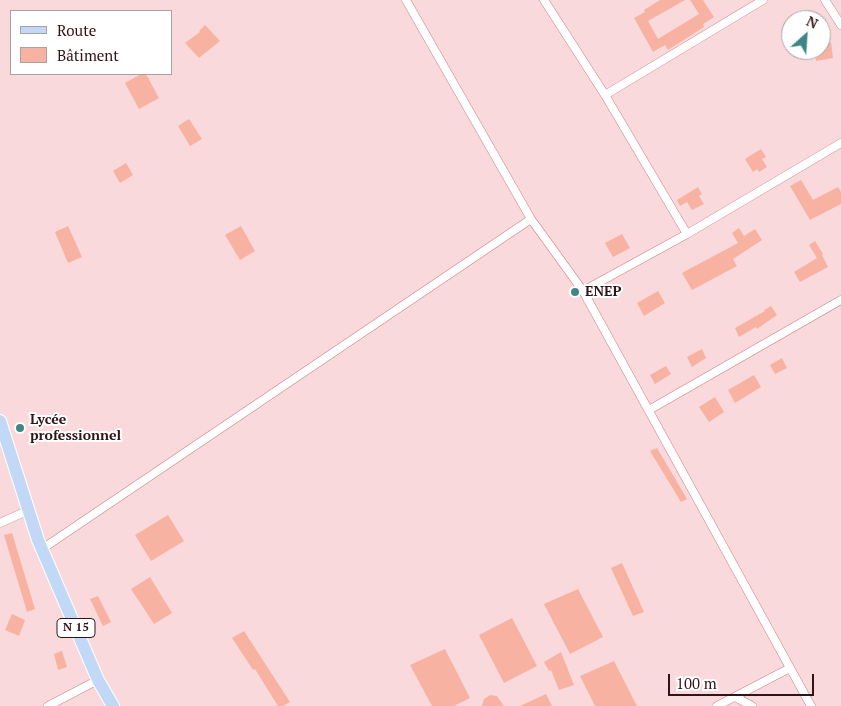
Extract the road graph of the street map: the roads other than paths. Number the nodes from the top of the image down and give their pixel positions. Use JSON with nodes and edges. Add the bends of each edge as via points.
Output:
{"nodes":[{"id":1,"x":406,"y":0,"type":"edge"},
{"id":2,"x":544,"y":0,"type":"edge"},
{"id":3,"x":763,"y":0,"type":"edge"},
{"id":4,"x":825,"y":0,"type":"edge"},
{"id":5,"x":841,"y":25,"type":"edge"},
{"id":6,"x":605,"y":95,"type":"junction"},
{"id":7,"x":841,"y":144,"type":"edge"},
{"id":8,"x":531,"y":218,"type":"junction"},
{"id":9,"x":687,"y":234,"type":"junction"},
{"id":10,"x":584,"y":291,"type":"junction"},
{"id":11,"x":841,"y":300,"type":"edge"},
{"id":12,"x":649,"y":410,"type":"junction"},
{"id":13,"x":0,"y":423,"type":"edge"},
{"id":14,"x":28,"y":510,"type":"junction"},
{"id":15,"x":0,"y":523,"type":"edge"},
{"id":16,"x":42,"y":549,"type":"junction"},
{"id":17,"x":790,"y":668,"type":"junction"},
{"id":18,"x":98,"y":680,"type":"junction"},
{"id":19,"x":735,"y":697,"type":"junction"},
{"id":20,"x":48,"y":706,"type":"edge"},
{"id":21,"x":113,"y":706,"type":"edge"},
{"id":22,"x":717,"y":706,"type":"edge"},
{"id":23,"x":752,"y":706,"type":"edge"},
{"id":24,"x":811,"y":706,"type":"edge"}],
"edges":[{"from":1,"to":8,"type":"street"},
{"from":2,"to":6,"type":"street"},
{"from":3,"to":6,"type":"street"},
{"from":4,"to":5,"type":"street"},
{"from":6,"to":9,"type":"street"},
{"from":7,"to":9,"type":"street"},
{"from":8,"to":10,"type":"street"},
{"from":8,"to":16,"type":"street"},
{"from":9,"to":10,"type":"street"},
{"from":10,"to":12,"type":"street"},
{"from":11,"to":12,"type":"street"},
{"from":12,"to":17,"type":"street"},
{"from":13,"to":14,"type":"main road","number":"N 15"},
{"from":14,"to":15,"type":"street"},
{"from":14,"to":16,"type":"main road","number":"N 15"},
{"from":16,"to":18,"type":"main road","number":"N 15"},
{"from":17,"to":19,"type":"street"},
{"from":17,"to":24,"type":"street"},
{"from":18,"to":20,"type":"street"},
{"from":18,"to":21,"type":"main road","number":"N 15"},
{"from":19,"to":22,"type":"street"},
{"from":19,"to":23,"type":"street"}]}
